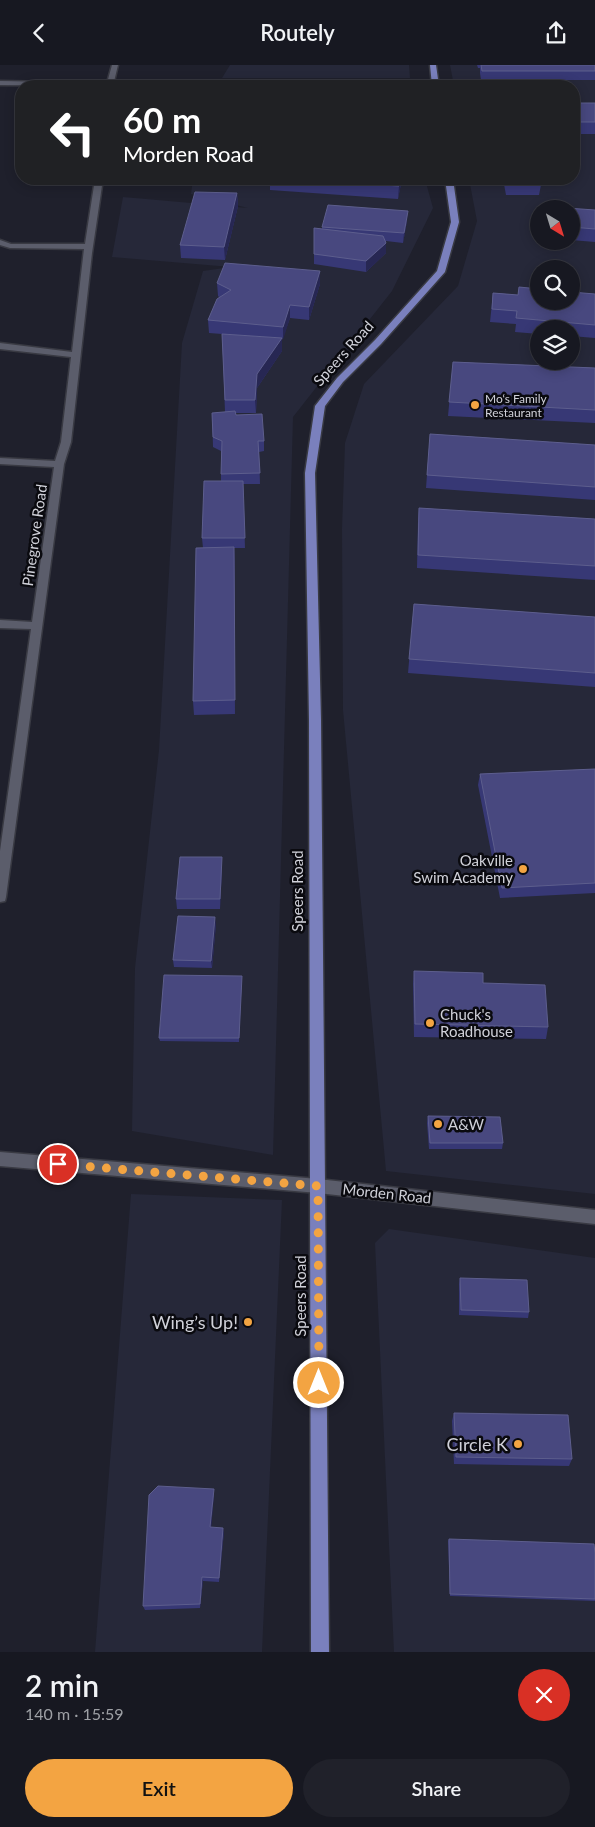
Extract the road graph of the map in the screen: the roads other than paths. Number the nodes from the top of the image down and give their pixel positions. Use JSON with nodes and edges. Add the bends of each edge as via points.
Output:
{"nodes":[{"id":1,"x":115,"y":65,"type":"edge"},
{"id":2,"x":432,"y":65,"type":"edge"},
{"id":3,"x":111,"y":80,"type":"edge"},
{"id":4,"x":435,"y":80,"type":"edge"},
{"id":5,"x":0,"y":83,"type":"edge"},
{"id":6,"x":15,"y":83,"type":"edge"},
{"id":7,"x":98,"y":185,"type":"edge"},
{"id":8,"x":450,"y":185,"type":"edge"},
{"id":9,"x":0,"y":242,"type":"edge"},
{"id":10,"x":89,"y":247,"type":"junction"},
{"id":11,"x":0,"y":346,"type":"edge"},
{"id":12,"x":76,"y":355,"type":"junction"},
{"id":13,"x":0,"y":461,"type":"edge"},
{"id":14,"x":59,"y":464,"type":"junction"},
{"id":15,"x":0,"y":624,"type":"edge"},
{"id":16,"x":37,"y":626,"type":"junction"},
{"id":17,"x":0,"y":808,"type":"edge"},
{"id":18,"x":13,"y":809,"type":"junction"},
{"id":19,"x":0,"y":897,"type":"edge"},
{"id":20,"x":0,"y":1159,"type":"edge"},
{"id":21,"x":318,"y":1186,"type":"junction"},
{"id":22,"x":595,"y":1217,"type":"edge"},
{"id":23,"x":320,"y":1652,"type":"edge"}],
"edges":[{"from":1,"to":3,"type":"street"},
{"from":2,"to":4,"type":"main road"},
{"from":5,"to":6,"type":"street"},
{"from":7,"to":10,"type":"street","name":"Pinegrove Road"},
{"from":8,"to":21,"type":"main road","name":"Speers Road","via":[[455,222],[441,271],[340,380],[320,407],[310,473]]},
{"from":9,"to":10,"type":"street"},
{"from":10,"to":12,"type":"street","name":"Pinegrove Road"},
{"from":11,"to":12,"type":"street"},
{"from":12,"to":14,"type":"street","name":"Pinegrove Road","via":[[66,442]]},
{"from":13,"to":14,"type":"street"},
{"from":14,"to":16,"type":"street","name":"Pinegrove Road"},
{"from":15,"to":16,"type":"street"},
{"from":16,"to":18,"type":"street","name":"Pinegrove Road"},
{"from":17,"to":18,"type":"street"},
{"from":18,"to":19,"type":"street","name":"Pinegrove Road"},
{"from":20,"to":21,"type":"street","name":"Morden Road"},
{"from":21,"to":22,"type":"street","name":"Morden Road"},
{"from":21,"to":23,"type":"main road","name":"Speers Road"}]}
